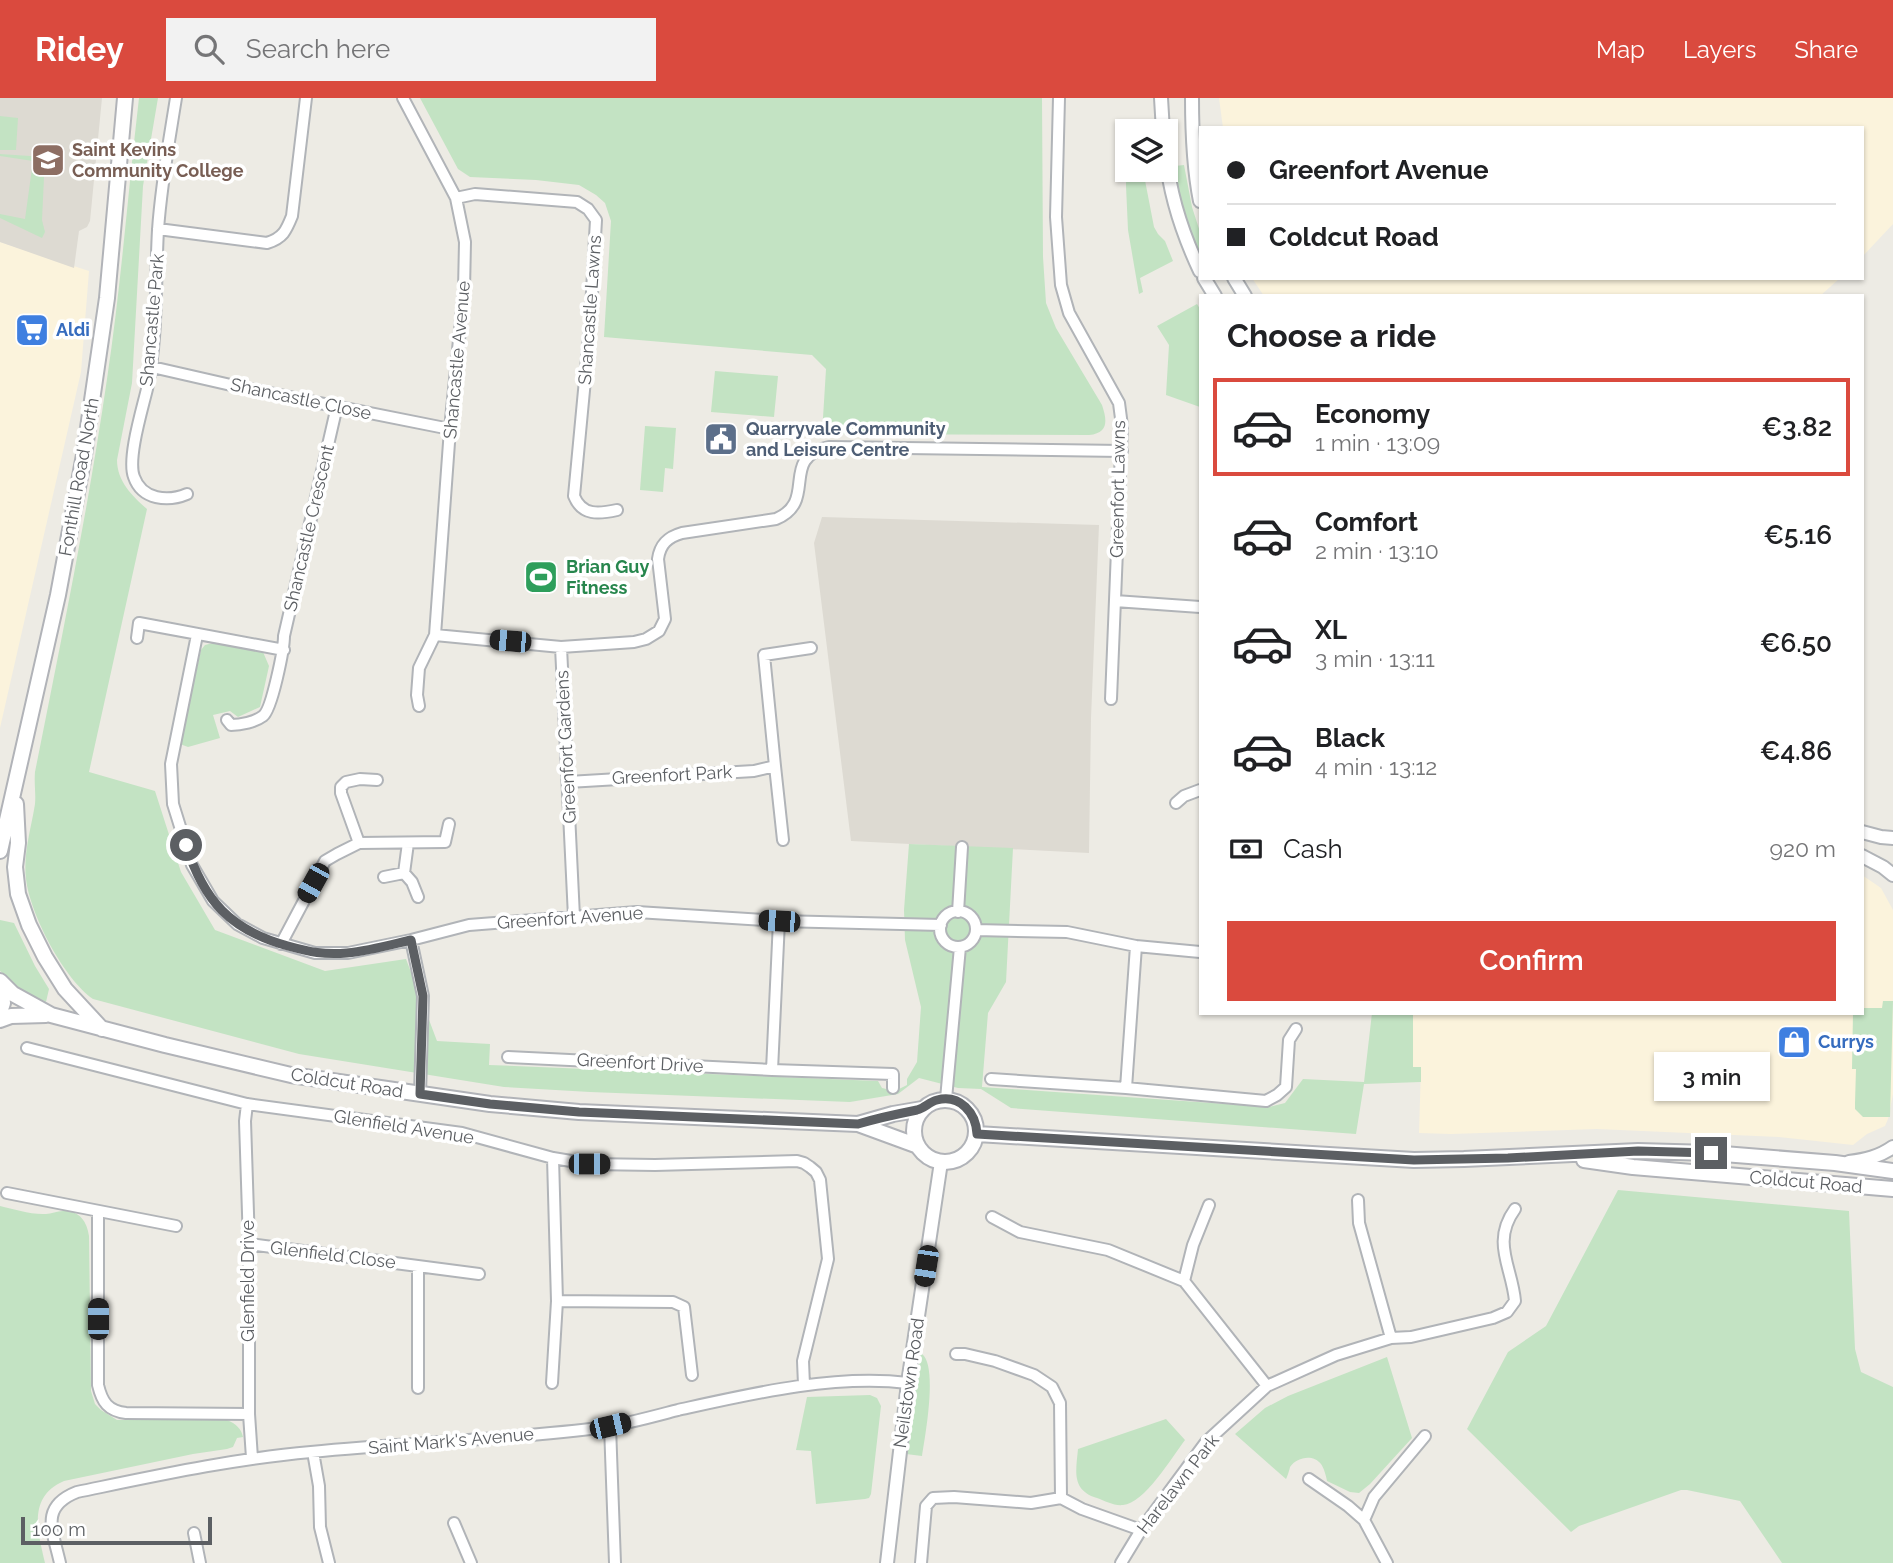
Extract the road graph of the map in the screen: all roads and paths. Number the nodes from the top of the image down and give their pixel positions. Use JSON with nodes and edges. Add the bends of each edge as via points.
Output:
{"nodes":[{"id":1,"x":125,"y":98,"type":"edge"},
{"id":2,"x":176,"y":98,"type":"edge"},
{"id":3,"x":306,"y":98,"type":"edge"},
{"id":4,"x":403,"y":98,"type":"edge"},
{"id":5,"x":1059,"y":98,"type":"edge"},
{"id":6,"x":1161,"y":98,"type":"edge"},
{"id":7,"x":1192,"y":98,"type":"edge"},
{"id":8,"x":1162,"y":119,"type":"edge"},
{"id":9,"x":1171,"y":182,"type":"edge"},
{"id":10,"x":1199,"y":196,"type":"edge"},
{"id":11,"x":456,"y":198,"type":"junction"},
{"id":12,"x":158,"y":229,"type":"junction"},
{"id":13,"x":1199,"y":269,"type":"edge"},
{"id":14,"x":152,"y":367,"type":"junction"},
{"id":15,"x":337,"y":406,"type":"junction"},
{"id":16,"x":450,"y":429,"type":"junction"},
{"id":17,"x":1122,"y":451,"type":"junction"},
{"id":18,"x":187,"y":494,"type":"dead end"},
{"id":19,"x":617,"y":510,"type":"dead end"},
{"id":20,"x":1115,"y":601,"type":"junction"},
{"id":21,"x":1199,"y":607,"type":"edge"},
{"id":22,"x":197,"y":635,"type":"junction"},
{"id":23,"x":435,"y":635,"type":"junction"},
{"id":24,"x":136,"y":638,"type":"dead end"},
{"id":25,"x":561,"y":647,"type":"junction"},
{"id":26,"x":811,"y":648,"type":"dead end"},
{"id":27,"x":284,"y":650,"type":"junction"},
{"id":28,"x":1111,"y":698,"type":"dead end"},
{"id":29,"x":419,"y":706,"type":"dead end"},
{"id":30,"x":227,"y":720,"type":"dead end"},
{"id":31,"x":775,"y":766,"type":"junction"},
{"id":32,"x":377,"y":780,"type":"dead end"},
{"id":33,"x":568,"y":782,"type":"junction"},
{"id":34,"x":15,"y":785,"type":"junction"},
{"id":35,"x":1199,"y":790,"type":"edge"},
{"id":36,"x":1176,"y":803,"type":"dead end"},
{"id":37,"x":449,"y":824,"type":"dead end"},
{"id":38,"x":1864,"y":833,"type":"edge"},
{"id":39,"x":1893,"y":838,"type":"edge"},
{"id":40,"x":783,"y":839,"type":"dead end"},
{"id":41,"x":359,"y":843,"type":"junction"},
{"id":42,"x":408,"y":843,"type":"junction"},
{"id":43,"x":962,"y":847,"type":"dead end"},
{"id":44,"x":0,"y":851,"type":"edge"},
{"id":45,"x":1864,"y":857,"type":"edge"},
{"id":46,"x":404,"y":873,"type":"junction"},
{"id":47,"x":1893,"y":875,"type":"edge"},
{"id":48,"x":384,"y":877,"type":"dead end"},
{"id":49,"x":418,"y":897,"type":"dead end"},
{"id":50,"x":958,"y":912,"type":"junction"},
{"id":51,"x":574,"y":917,"type":"junction"},
{"id":52,"x":779,"y":921,"type":"junction"},
{"id":53,"x":941,"y":925,"type":"junction"},
{"id":54,"x":976,"y":930,"type":"junction"},
{"id":55,"x":411,"y":940,"type":"junction"},
{"id":56,"x":281,"y":944,"type":"junction"},
{"id":57,"x":1136,"y":946,"type":"junction"},
{"id":58,"x":960,"y":947,"type":"junction"},
{"id":59,"x":1199,"y":952,"type":"edge"},
{"id":60,"x":0,"y":983,"type":"edge"},
{"id":61,"x":0,"y":1012,"type":"edge"},
{"id":62,"x":51,"y":1015,"type":"junction"},
{"id":63,"x":0,"y":1020,"type":"edge"},
{"id":64,"x":102,"y":1029,"type":"junction"},
{"id":65,"x":1296,"y":1029,"type":"dead end"},
{"id":66,"x":27,"y":1048,"type":"dead end"},
{"id":67,"x":508,"y":1056,"type":"dead end"},
{"id":68,"x":772,"y":1070,"type":"junction"},
{"id":69,"x":991,"y":1079,"type":"dead end"},
{"id":70,"x":893,"y":1088,"type":"dead end"},
{"id":71,"x":1126,"y":1088,"type":"junction"},
{"id":72,"x":420,"y":1094,"type":"junction"},
{"id":73,"x":946,"y":1099,"type":"junction"},
{"id":74,"x":247,"y":1104,"type":"junction"},
{"id":75,"x":922,"y":1109,"type":"junction"},
{"id":76,"x":858,"y":1124,"type":"junction"},
{"id":77,"x":977,"y":1134,"type":"junction"},
{"id":78,"x":918,"y":1146,"type":"junction"},
{"id":79,"x":1893,"y":1147,"type":"edge"},
{"id":80,"x":1552,"y":1156,"type":"junction"},
{"id":81,"x":553,"y":1158,"type":"junction"},
{"id":82,"x":941,"y":1162,"type":"junction"},
{"id":83,"x":1835,"y":1163,"type":"junction"},
{"id":84,"x":1893,"y":1171,"type":"edge"},
{"id":85,"x":1893,"y":1189,"type":"edge"},
{"id":86,"x":6,"y":1193,"type":"dead end"},
{"id":87,"x":1358,"y":1200,"type":"dead end"},
{"id":88,"x":1209,"y":1205,"type":"dead end"},
{"id":89,"x":1515,"y":1209,"type":"dead end"},
{"id":90,"x":98,"y":1211,"type":"junction"},
{"id":91,"x":992,"y":1217,"type":"dead end"},
{"id":92,"x":176,"y":1226,"type":"dead end"},
{"id":93,"x":249,"y":1244,"type":"junction"},
{"id":94,"x":418,"y":1266,"type":"junction"},
{"id":95,"x":479,"y":1274,"type":"dead end"},
{"id":96,"x":1184,"y":1281,"type":"junction"},
{"id":97,"x":557,"y":1301,"type":"junction"},
{"id":98,"x":1391,"y":1338,"type":"junction"},
{"id":99,"x":956,"y":1354,"type":"dead end"},
{"id":100,"x":692,"y":1375,"type":"dead end"},
{"id":101,"x":552,"y":1383,"type":"dead end"},
{"id":102,"x":908,"y":1383,"type":"junction"},
{"id":103,"x":804,"y":1385,"type":"junction"},
{"id":104,"x":1267,"y":1386,"type":"junction"},
{"id":105,"x":418,"y":1388,"type":"dead end"},
{"id":106,"x":249,"y":1414,"type":"junction"},
{"id":107,"x":610,"y":1426,"type":"junction"},
{"id":108,"x":1425,"y":1436,"type":"dead end"},
{"id":109,"x":313,"y":1452,"type":"junction"},
{"id":110,"x":252,"y":1458,"type":"junction"},
{"id":111,"x":1309,"y":1479,"type":"dead end"},
{"id":112,"x":1061,"y":1498,"type":"junction"},
{"id":113,"x":1364,"y":1520,"type":"junction"},
{"id":114,"x":454,"y":1523,"type":"dead end"},
{"id":115,"x":1140,"y":1530,"type":"junction"},
{"id":116,"x":194,"y":1533,"type":"dead end"},
{"id":117,"x":613,"y":1562,"type":"edge"},
{"id":118,"x":60,"y":1563,"type":"edge"},
{"id":119,"x":200,"y":1563,"type":"edge"},
{"id":120,"x":329,"y":1563,"type":"edge"},
{"id":121,"x":471,"y":1563,"type":"edge"},
{"id":122,"x":887,"y":1563,"type":"edge"},
{"id":123,"x":921,"y":1563,"type":"edge"},
{"id":124,"x":1121,"y":1563,"type":"edge"},
{"id":125,"x":1387,"y":1563,"type":"edge"}],
"edges":[{"from":1,"to":34,"type":"main road","name":"Fonthill Road North","via":[[107,298],[84,455]]},
{"from":2,"to":12,"type":"street","name":"Shancastle Park"},
{"from":3,"to":12,"type":"street","via":[[292,216],[285,234],[267,243]]},
{"from":4,"to":11,"type":"street","name":"Shancastle Avenue"},
{"from":5,"to":17,"type":"street","name":"Greenfort Lawns","via":[[1056,217],[1061,285],[1069,313],[1119,403]]},
{"from":6,"to":8,"type":"street"},
{"from":7,"to":10,"type":"street"},
{"from":9,"to":13,"type":"street"},
{"from":11,"to":16,"type":"street","name":"Shancastle Avenue","via":[[465,242],[464,290]]},
{"from":11,"to":19,"type":"street","name":"Shancastle Lawns","via":[[475,194],[577,202],[596,220],[574,496],[591,512]]},
{"from":12,"to":14,"type":"street","name":"Shancastle Park"},
{"from":14,"to":15,"type":"street","name":"Shancastle Close"},
{"from":14,"to":18,"type":"street","name":"Shancastle Park","via":[[131,465],[133,474],[146,494],[161,499]]},
{"from":15,"to":16,"type":"street","name":"Shancastle Close"},
{"from":15,"to":27,"type":"street","name":"Shancastle Crescent"},
{"from":16,"to":23,"type":"street","name":"Shancastle Avenue"},
{"from":17,"to":20,"type":"street","name":"Greenfort Lawns"},
{"from":17,"to":25,"type":"street","name":"Greenfort Gardens","via":[[818,450],[803,464],[795,504],[785,515],[682,533],[664,543],[658,559],[665,619],[659,631],[634,642]]},
{"from":20,"to":21,"type":"street"},
{"from":20,"to":28,"type":"street","name":"Greenfort Lawns"},
{"from":22,"to":24,"type":"street","via":[[139,623]]},
{"from":22,"to":27,"type":"street"},
{"from":22,"to":56,"type":"street","name":"Greenfort Avenue","via":[[171,764],[173,804],[192,864],[213,901],[237,924]]},
{"from":23,"to":25,"type":"street"},
{"from":23,"to":29,"type":"street","name":"Shancastle Avenue","via":[[419,668]]},
{"from":25,"to":33,"type":"street","name":"Greenfort Gardens"},
{"from":26,"to":31,"type":"street","via":[[764,655]]},
{"from":27,"to":30,"type":"street","name":"Shancastle Crescent","via":[[265,715],[239,725]]},
{"from":31,"to":33,"type":"street","name":"Greenfort Park"},
{"from":31,"to":40,"type":"street"},
{"from":32,"to":41,"type":"street","via":[[360,779],[341,787]]},
{"from":33,"to":51,"type":"street","name":"Greenfort Gardens"},
{"from":34,"to":44,"type":"main road","name":"Fonthill Road North"},
{"from":34,"to":64,"type":"main road","via":[[15,867],[29,925],[65,989]]},
{"from":35,"to":36,"type":"street"},
{"from":37,"to":42,"type":"street","via":[[445,842]]},
{"from":38,"to":39,"type":"street"},
{"from":41,"to":42,"type":"street"},
{"from":41,"to":56,"type":"street","via":[[325,861]]},
{"from":42,"to":46,"type":"street"},
{"from":43,"to":50,"type":"street"},
{"from":45,"to":47,"type":"street"},
{"from":46,"to":48,"type":"street"},
{"from":46,"to":49,"type":"street"},
{"from":50,"to":53,"type":"street","via":[[947,915]]},
{"from":50,"to":54,"type":"street","via":[[969,915]]},
{"from":51,"to":52,"type":"street","name":"Greenfort Avenue","via":[[637,912]]},
{"from":51,"to":55,"type":"street","name":"Greenfort Avenue","via":[[470,925]]},
{"from":52,"to":53,"type":"street","name":"Greenfort Avenue"},
{"from":52,"to":68,"type":"street"},
{"from":53,"to":58,"type":"street","via":[[945,941]]},
{"from":54,"to":57,"type":"street","via":[[1067,932]]},
{"from":54,"to":58,"type":"street","via":[[973,940]]},
{"from":55,"to":56,"type":"street","name":"Greenfort Avenue","via":[[348,953],[315,953]]},
{"from":55,"to":72,"type":"street","via":[[423,996]]},
{"from":57,"to":59,"type":"street"},
{"from":57,"to":71,"type":"street"},
{"from":58,"to":73,"type":"street"},
{"from":60,"to":61,"type":"main road"},
{"from":60,"to":62,"type":"main road"},
{"from":62,"to":63,"type":"main road"},
{"from":62,"to":64,"type":"main road","name":"Coldcut Road"},
{"from":64,"to":72,"type":"main road","name":"Coldcut Road","via":[[291,1075]]},
{"from":65,"to":71,"type":"street","via":[[1289,1040],[1286,1087],[1266,1101]]},
{"from":66,"to":74,"type":"street","name":"Glenfield Avenue"},
{"from":67,"to":68,"type":"street","name":"Greenfort Drive"},
{"from":68,"to":70,"type":"street","name":"Greenfort Drive","via":[[893,1074]]},
{"from":69,"to":71,"type":"street"},
{"from":72,"to":76,"type":"main road","name":"Coldcut Road","via":[[579,1112]]},
{"from":73,"to":75,"type":"main road","name":"Coldcut Road"},
{"from":73,"to":77,"type":"main road","via":[[971,1112]]},
{"from":74,"to":81,"type":"street","name":"Glenfield Avenue","via":[[462,1133]]},
{"from":74,"to":93,"type":"street","name":"Glenfield Drive"},
{"from":75,"to":76,"type":"main road","name":"Coldcut Road"},
{"from":75,"to":78,"type":"main road","via":[[914,1129]]},
{"from":76,"to":78,"type":"main road","name":"Coldcut Road"},
{"from":77,"to":80,"type":"main road","name":"Coldcut Road","via":[[1414,1160]]},
{"from":77,"to":82,"type":"main road","via":[[967,1154]]},
{"from":78,"to":82,"type":"main road","name":"Coldcut Road"},
{"from":79,"to":83,"type":"street","via":[[1869,1159]]},
{"from":80,"to":83,"type":"main road","name":"Coldcut Road","via":[[1656,1151]]},
{"from":80,"to":85,"type":"main road","name":"Coldcut Road"},
{"from":81,"to":97,"type":"street"},
{"from":81,"to":103,"type":"street","name":"Glenfield Avenue","via":[[589,1164],[655,1165],[797,1161],[817,1172],[828,1259],[803,1361]]},
{"from":82,"to":102,"type":"street","name":"Neilstown Road"},
{"from":83,"to":84,"type":"main road","name":"Coldcut Road"},
{"from":86,"to":90,"type":"street"},
{"from":87,"to":98,"type":"street","via":[[1359,1223]]},
{"from":88,"to":96,"type":"street"},
{"from":89,"to":98,"type":"street","name":"Harelawn Park","via":[[1506,1221],[1503,1244],[1515,1301],[1507,1312],[1412,1337]]},
{"from":90,"to":92,"type":"street"},
{"from":90,"to":106,"type":"street","via":[[98,1385],[106,1405],[126,1413]]},
{"from":91,"to":96,"type":"street","via":[[1020,1232],[1108,1250]]},
{"from":93,"to":94,"type":"street","name":"Glenfield Close"},
{"from":93,"to":106,"type":"street","name":"Glenfield Drive"},
{"from":94,"to":95,"type":"street","name":"Glenfield Close"},
{"from":94,"to":105,"type":"street","name":"Glenfield Close"},
{"from":96,"to":104,"type":"street"},
{"from":97,"to":100,"type":"street","via":[[673,1302],[684,1307]]},
{"from":97,"to":101,"type":"street"},
{"from":98,"to":104,"type":"street","name":"Harelawn Park","via":[[1336,1354]]},
{"from":99,"to":112,"type":"street","via":[[995,1361],[1052,1387],[1060,1403]]},
{"from":102,"to":103,"type":"street","name":"Saint Mark's Avenue"},
{"from":102,"to":122,"type":"street","name":"Neilstown Road"},
{"from":103,"to":107,"type":"street","name":"Saint Mark's Avenue"},
{"from":104,"to":115,"type":"street","name":"Harelawn Park","via":[[1206,1442]]},
{"from":106,"to":110,"type":"street","name":"Glenfield Drive"},
{"from":107,"to":109,"type":"street","name":"Saint Mark's Avenue"},
{"from":107,"to":117,"type":"street"},
{"from":108,"to":113,"type":"street","via":[[1374,1497]]},
{"from":109,"to":110,"type":"street","name":"Saint Mark's Avenue"},
{"from":109,"to":120,"type":"street","via":[[320,1527]]},
{"from":110,"to":118,"type":"street","name":"Saint Mark's Avenue","via":[[64,1497],[51,1518]]},
{"from":111,"to":113,"type":"street"},
{"from":112,"to":115,"type":"street"},
{"from":112,"to":123,"type":"street","via":[[1031,1503],[933,1499],[926,1506]]},
{"from":113,"to":125,"type":"street"},
{"from":114,"to":121,"type":"street"},
{"from":115,"to":124,"type":"street","name":"Harelawn Park"},
{"from":116,"to":119,"type":"street"}]}
